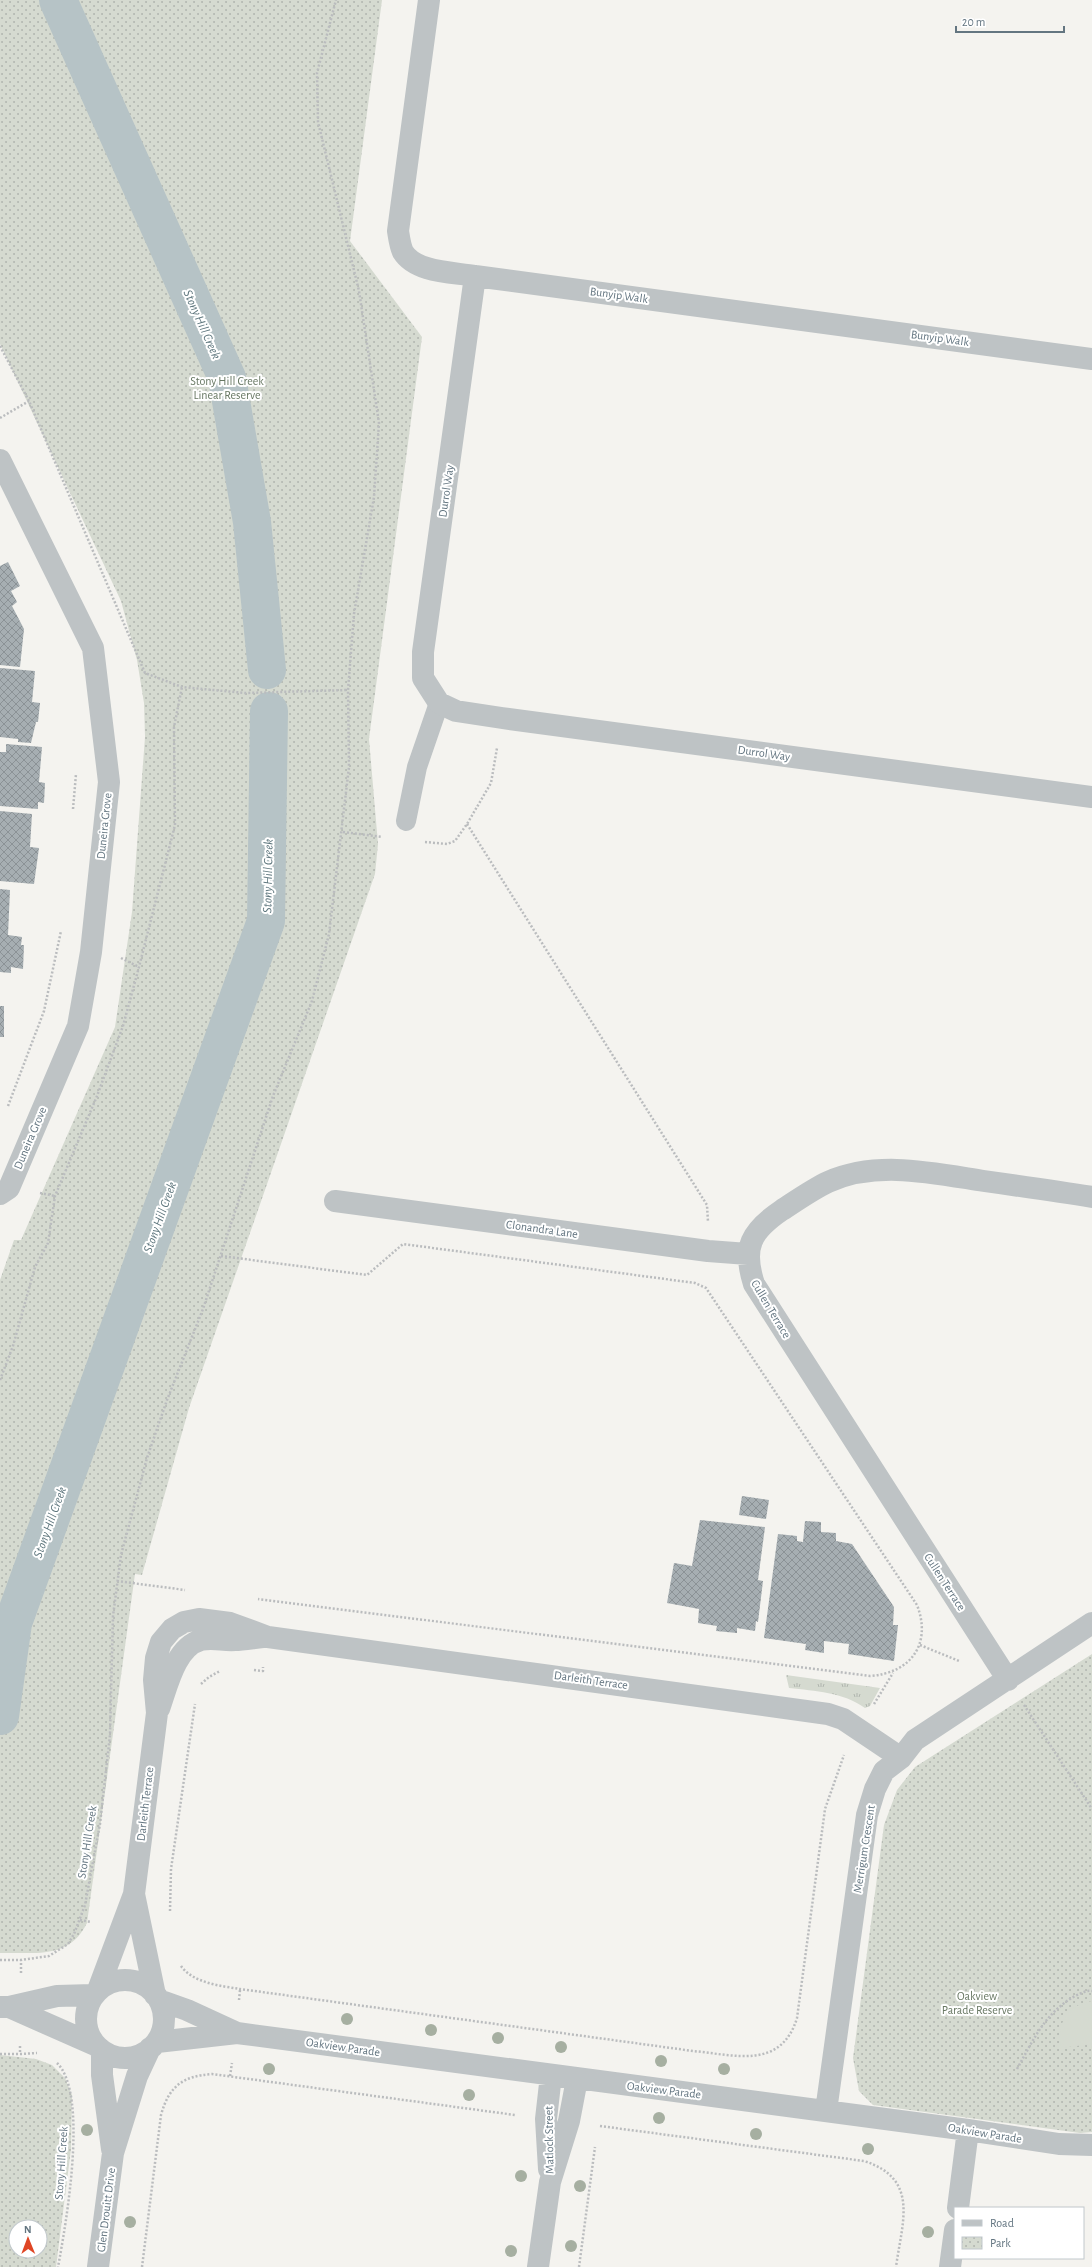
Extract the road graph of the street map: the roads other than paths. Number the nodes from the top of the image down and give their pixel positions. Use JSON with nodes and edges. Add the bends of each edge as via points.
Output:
{"nodes":[{"id":1,"x":429,"y":0,"type":"edge"},
{"id":2,"x":475,"y":276,"type":"junction"},
{"id":3,"x":1092,"y":359,"type":"edge"},
{"id":4,"x":0,"y":460,"type":"edge"},
{"id":5,"x":439,"y":703,"type":"junction"},
{"id":6,"x":1092,"y":797,"type":"edge"},
{"id":7,"x":406,"y":821,"type":"dead end"},
{"id":8,"x":0,"y":1194,"type":"edge"},
{"id":9,"x":1092,"y":1197,"type":"edge"},
{"id":10,"x":335,"y":1201,"type":"dead end"},
{"id":11,"x":748,"y":1254,"type":"junction"},
{"id":12,"x":1092,"y":1623,"type":"edge"},
{"id":13,"x":1008,"y":1680,"type":"junction"},
{"id":14,"x":901,"y":1758,"type":"junction"},
{"id":15,"x":134,"y":1894,"type":"junction"},
{"id":16,"x":96,"y":1993,"type":"junction"},
{"id":17,"x":157,"y":1998,"type":"junction"},
{"id":18,"x":13,"y":2008,"type":"edge"},
{"id":19,"x":237,"y":2033,"type":"junction"},
{"id":20,"x":154,"y":2045,"type":"junction"},
{"id":21,"x":98,"y":2048,"type":"junction"},
{"id":22,"x":551,"y":2075,"type":"junction"},
{"id":23,"x":577,"y":2079,"type":"junction"},
{"id":24,"x":826,"y":2112,"type":"junction"},
{"id":25,"x":968,"y":2130,"type":"junction"},
{"id":26,"x":1092,"y":2145,"type":"edge"},
{"id":27,"x":113,"y":2153,"type":"junction"},
{"id":28,"x":550,"y":2182,"type":"junction"},
{"id":29,"x":958,"y":2207,"type":"edge"},
{"id":30,"x":954,"y":2237,"type":"edge"},
{"id":31,"x":98,"y":2267,"type":"edge"},
{"id":32,"x":538,"y":2267,"type":"edge"},
{"id":33,"x":950,"y":2267,"type":"edge"}],
"edges":[{"from":1,"to":2,"type":"street","name":"Bunyip Walk","via":[[398,231],[403,252],[415,263]]},
{"from":2,"to":3,"type":"street","name":"Bunyip Walk"},
{"from":2,"to":5,"type":"street","name":"Durrol Way","via":[[423,652],[423,678]]},
{"from":4,"to":8,"type":"street","name":"Duneira Grove","via":[[93,648],[109,782],[91,952],[78,1026],[9,1188]]},
{"from":5,"to":6,"type":"street","name":"Durrol Way","via":[[456,711],[502,718]]},
{"from":5,"to":7,"type":"lane","via":[[417,766]]},
{"from":9,"to":11,"type":"street","name":"Cullen Terrace","via":[[916,1171],[885,1169],[859,1173],[829,1182],[770,1218],[754,1233]]},
{"from":10,"to":11,"type":"street","name":"Clonandra Lane","via":[[708,1251]]},
{"from":11,"to":13,"type":"street","name":"Cullen Terrace","via":[[748,1265],[754,1284]]},
{"from":12,"to":13,"type":"street","name":"Merrigum Crescent"},
{"from":13,"to":14,"type":"street","name":"Merrigum Crescent","via":[[914,1740]]},
{"from":14,"to":15,"type":"street","name":"Darleith Terrace","via":[[843,1719],[811,1711],[268,1637],[199,1640],[185,1651],[176,1663],[157,1713]]},
{"from":14,"to":24,"type":"street","name":"Merrigum Crescent","via":[[884,1771],[874,1789],[867,1815]]},
{"from":15,"to":16,"type":"street","name":"Darleith Terrace"},
{"from":15,"to":17,"type":"street","name":"Darleith Terrace"},
{"from":16,"to":17,"type":"street","via":[[109,1983],[121,1980],[134,1981],[145,1986]]},
{"from":16,"to":18,"type":"street","via":[[57,1996]]},
{"from":16,"to":21,"type":"street","via":[[88,2007],[85,2020],[88,2033]]},
{"from":17,"to":19,"type":"street","name":"Oakview Parade"},
{"from":17,"to":20,"type":"street","via":[[164,2022]]},
{"from":18,"to":21,"type":"street"},
{"from":19,"to":20,"type":"street","name":"Oakview Parade"},
{"from":19,"to":22,"type":"street","name":"Oakview Parade"},
{"from":20,"to":21,"type":"street","via":[[139,2055],[126,2058],[113,2057]]},
{"from":20,"to":27,"type":"street","name":"Glen Drouitt Drive","via":[[137,2076]]},
{"from":21,"to":27,"type":"street","name":"Glen Drouitt Drive"},
{"from":22,"to":23,"type":"street","name":"Oakview Parade"},
{"from":22,"to":28,"type":"street","name":"Matlock Street","via":[[546,2119]]},
{"from":23,"to":24,"type":"street","name":"Oakview Parade"},
{"from":23,"to":28,"type":"street","name":"Matlock Street","via":[[569,2121]]},
{"from":24,"to":25,"type":"street","name":"Oakview Parade"},
{"from":25,"to":26,"type":"street","name":"Oakview Parade","via":[[1059,2144]]},
{"from":25,"to":29,"type":"street"},
{"from":27,"to":31,"type":"street","name":"Glen Drouitt Drive"},
{"from":28,"to":32,"type":"street","name":"Matlock Street"},
{"from":30,"to":33,"type":"street"}]}
